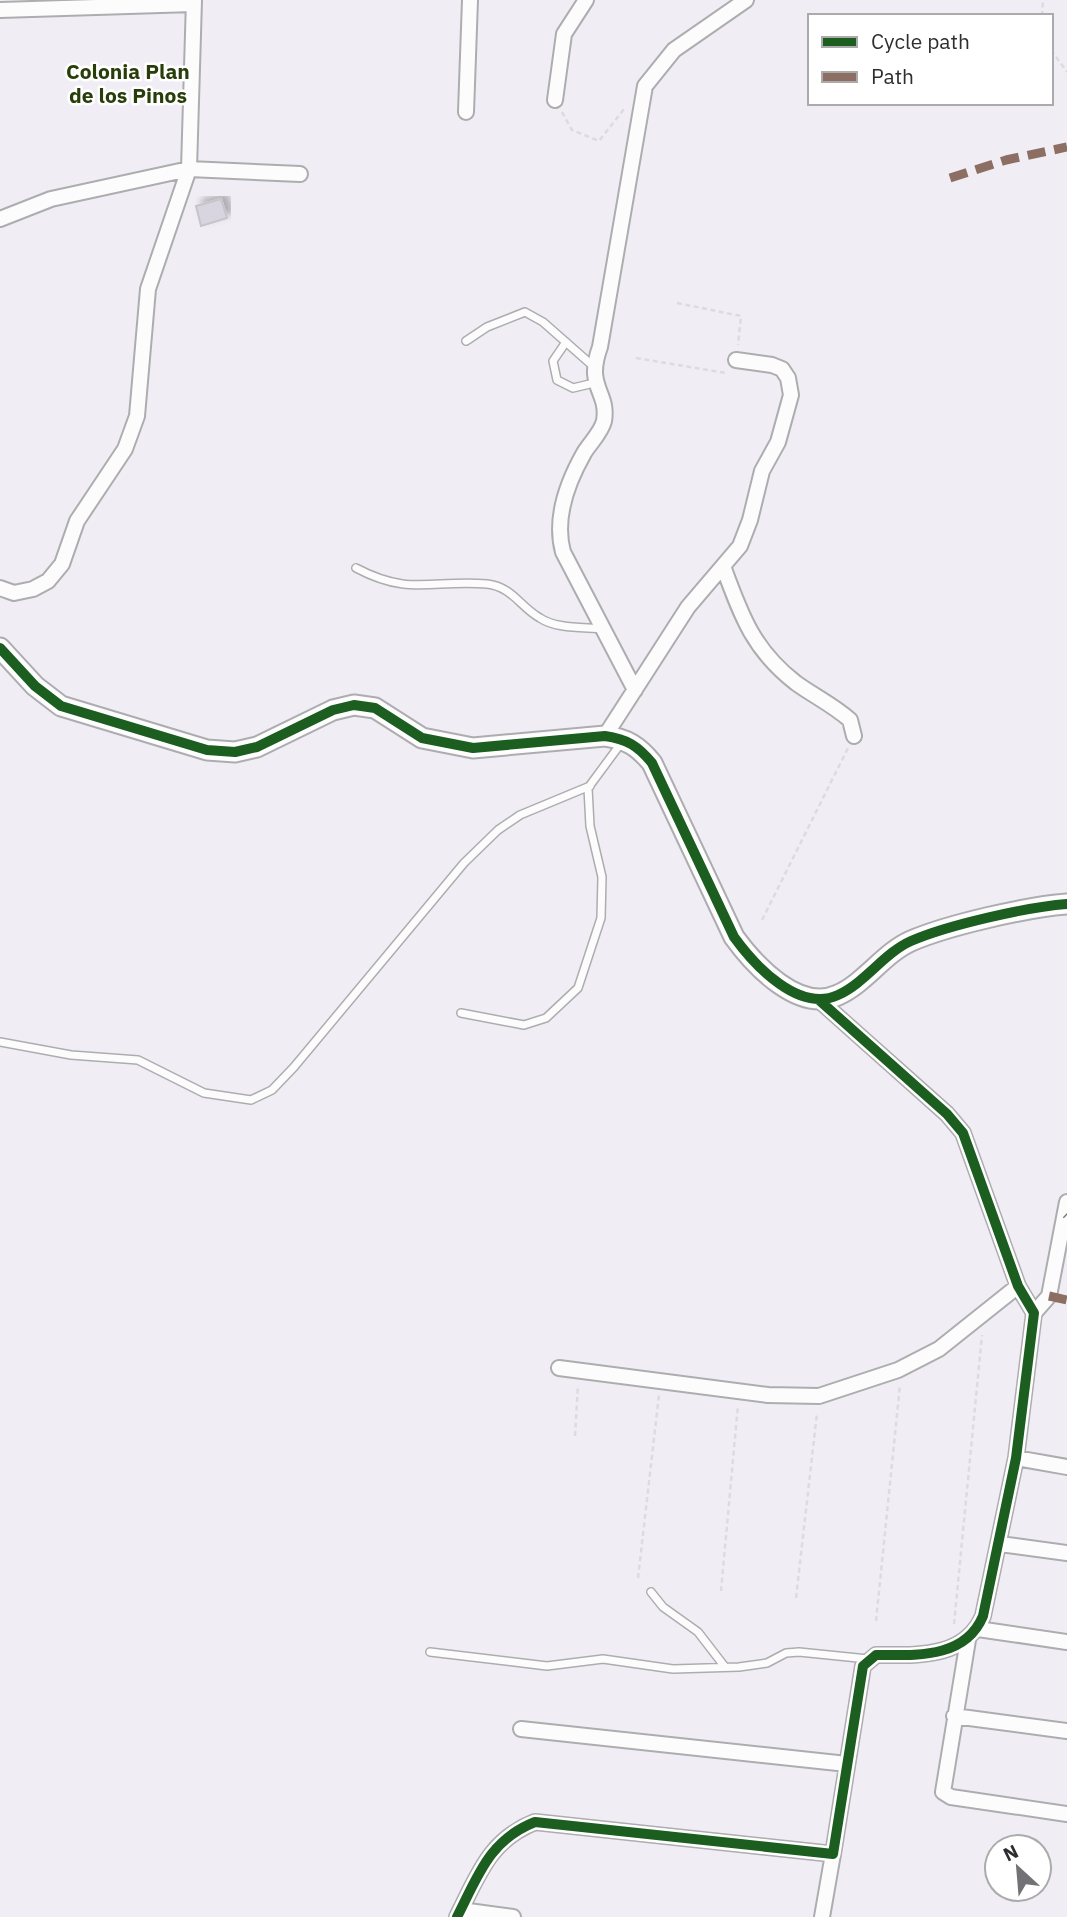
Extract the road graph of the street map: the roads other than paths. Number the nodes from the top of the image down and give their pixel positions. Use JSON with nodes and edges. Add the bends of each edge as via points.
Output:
{"nodes":[{"id":1,"x":470,"y":0,"type":"edge"},
{"id":2,"x":586,"y":0,"type":"edge"},
{"id":3,"x":746,"y":0,"type":"edge"},
{"id":4,"x":193,"y":2,"type":"edge"},
{"id":5,"x":0,"y":10,"type":"edge"},
{"id":6,"x":555,"y":100,"type":"road end"},
{"id":7,"x":466,"y":113,"type":"dead end"},
{"id":8,"x":189,"y":169,"type":"junction"},
{"id":9,"x":299,"y":174,"type":"dead end"},
{"id":10,"x":0,"y":219,"type":"edge"},
{"id":11,"x":466,"y":341,"type":"dead end"},
{"id":12,"x":566,"y":342,"type":"junction"},
{"id":13,"x":736,"y":360,"type":"road end"},
{"id":14,"x":593,"y":366,"type":"junction"},
{"id":15,"x":594,"y":383,"type":"junction"},
{"id":16,"x":723,"y":566,"type":"junction"},
{"id":17,"x":356,"y":568,"type":"dead end"},
{"id":18,"x":0,"y":588,"type":"edge"},
{"id":19,"x":604,"y":629,"type":"junction"},
{"id":20,"x":0,"y":648,"type":"edge"},
{"id":21,"x":635,"y":690,"type":"junction"},
{"id":22,"x":605,"y":736,"type":"junction"},
{"id":23,"x":854,"y":736,"type":"road end"},
{"id":24,"x":625,"y":739,"type":"junction"},
{"id":25,"x":590,"y":786,"type":"junction"},
{"id":26,"x":1067,"y":904,"type":"edge"},
{"id":27,"x":819,"y":1000,"type":"junction"},
{"id":28,"x":461,"y":1013,"type":"dead end"},
{"id":29,"x":0,"y":1042,"type":"edge"},
{"id":30,"x":1067,"y":1202,"type":"edge"},
{"id":31,"x":1018,"y":1286,"type":"junction"},
{"id":32,"x":1034,"y":1313,"type":"junction"},
{"id":33,"x":559,"y":1368,"type":"dead end"},
{"id":34,"x":1016,"y":1458,"type":"junction"},
{"id":35,"x":1067,"y":1467,"type":"edge"},
{"id":36,"x":1000,"y":1544,"type":"junction"},
{"id":37,"x":1067,"y":1553,"type":"edge"},
{"id":38,"x":651,"y":1592,"type":"dead end"},
{"id":39,"x":973,"y":1635,"type":"junction"},
{"id":40,"x":1067,"y":1642,"type":"edge"},
{"id":41,"x":430,"y":1652,"type":"dead end"},
{"id":42,"x":868,"y":1659,"type":"junction"},
{"id":43,"x":725,"y":1667,"type":"junction"},
{"id":44,"x":954,"y":1716,"type":"junction"},
{"id":45,"x":521,"y":1728,"type":"dead end"},
{"id":46,"x":1067,"y":1731,"type":"edge"},
{"id":47,"x":847,"y":1764,"type":"junction"},
{"id":48,"x":1067,"y":1814,"type":"edge"},
{"id":49,"x":832,"y":1854,"type":"junction"},
{"id":50,"x":459,"y":1914,"type":"edge"},
{"id":51,"x":513,"y":1917,"type":"edge"},
{"id":52,"x":822,"y":1917,"type":"edge"}],
"edges":[{"from":1,"to":7,"type":"street"},
{"from":2,"to":6,"type":"street","via":[[564,34]]},
{"from":3,"to":14,"type":"street","via":[[674,50],[645,86],[603,334]]},
{"from":4,"to":5,"type":"street"},
{"from":4,"to":8,"type":"street"},
{"from":8,"to":9,"type":"street"},
{"from":8,"to":10,"type":"street","via":[[51,199]]},
{"from":8,"to":18,"type":"street","via":[[148,289],[137,416],[125,449],[84,508],[62,564],[48,581],[14,593]]},
{"from":11,"to":12,"type":"lane","via":[[525,312]]},
{"from":12,"to":14,"type":"lane"},
{"from":12,"to":15,"type":"lane","via":[[553,361],[557,380],[573,388]]},
{"from":13,"to":16,"type":"street","via":[[782,369],[789,378],[791,395],[778,442],[762,471],[750,520],[740,545]]},
{"from":14,"to":15,"type":"street"},
{"from":15,"to":19,"type":"street","via":[[605,411],[603,425],[583,454],[561,508],[558,533]]},
{"from":16,"to":21,"type":"street","via":[[688,607]]},
{"from":16,"to":23,"type":"street","via":[[758,648],[850,720]]},
{"from":17,"to":19,"type":"lane","via":[[401,586],[488,584],[511,592],[540,619]]},
{"from":19,"to":21,"type":"street"},
{"from":20,"to":22,"type":"street","via":[[61,706],[207,750],[234,752],[257,747],[354,705],[376,708],[422,738],[473,748]]},
{"from":21,"to":22,"type":"street"},
{"from":22,"to":24,"type":"street"},
{"from":24,"to":25,"type":"lane"},
{"from":24,"to":27,"type":"street","via":[[652,763],[734,937],[786,987]]},
{"from":25,"to":28,"type":"lane","via":[[587,803],[602,877],[601,918],[578,988],[546,1018],[524,1025]]},
{"from":25,"to":29,"type":"lane","via":[[520,815],[498,830],[464,863],[294,1067],[272,1090],[251,1100],[204,1093],[138,1060],[71,1055]]},
{"from":26,"to":27,"type":"street","via":[[939,930],[908,942],[840,995]]},
{"from":27,"to":31,"type":"street","via":[[963,1133]]},
{"from":30,"to":32,"type":"street","via":[[1049,1296]]},
{"from":31,"to":32,"type":"street"},
{"from":31,"to":33,"type":"street","via":[[939,1349],[858,1386],[819,1395],[740,1392]]},
{"from":32,"to":34,"type":"street"},
{"from":34,"to":35,"type":"street"},
{"from":34,"to":36,"type":"street"},
{"from":36,"to":37,"type":"street"},
{"from":36,"to":39,"type":"street"},
{"from":38,"to":43,"type":"lane","via":[[663,1607],[698,1632]]},
{"from":39,"to":40,"type":"street"},
{"from":39,"to":42,"type":"street","via":[[923,1656],[876,1655]]},
{"from":39,"to":44,"type":"street"},
{"from":41,"to":43,"type":"lane","via":[[547,1666],[603,1659],[673,1669]]},
{"from":42,"to":43,"type":"lane","via":[[786,1653],[767,1663]]},
{"from":42,"to":47,"type":"street","via":[[863,1666]]},
{"from":44,"to":46,"type":"street"},
{"from":44,"to":48,"type":"street","via":[[943,1786],[947,1796]]},
{"from":45,"to":47,"type":"street"},
{"from":47,"to":49,"type":"street"},
{"from":49,"to":50,"type":"street","via":[[535,1822],[502,1840]]},
{"from":49,"to":52,"type":"street"},
{"from":50,"to":51,"type":"street"}]}
